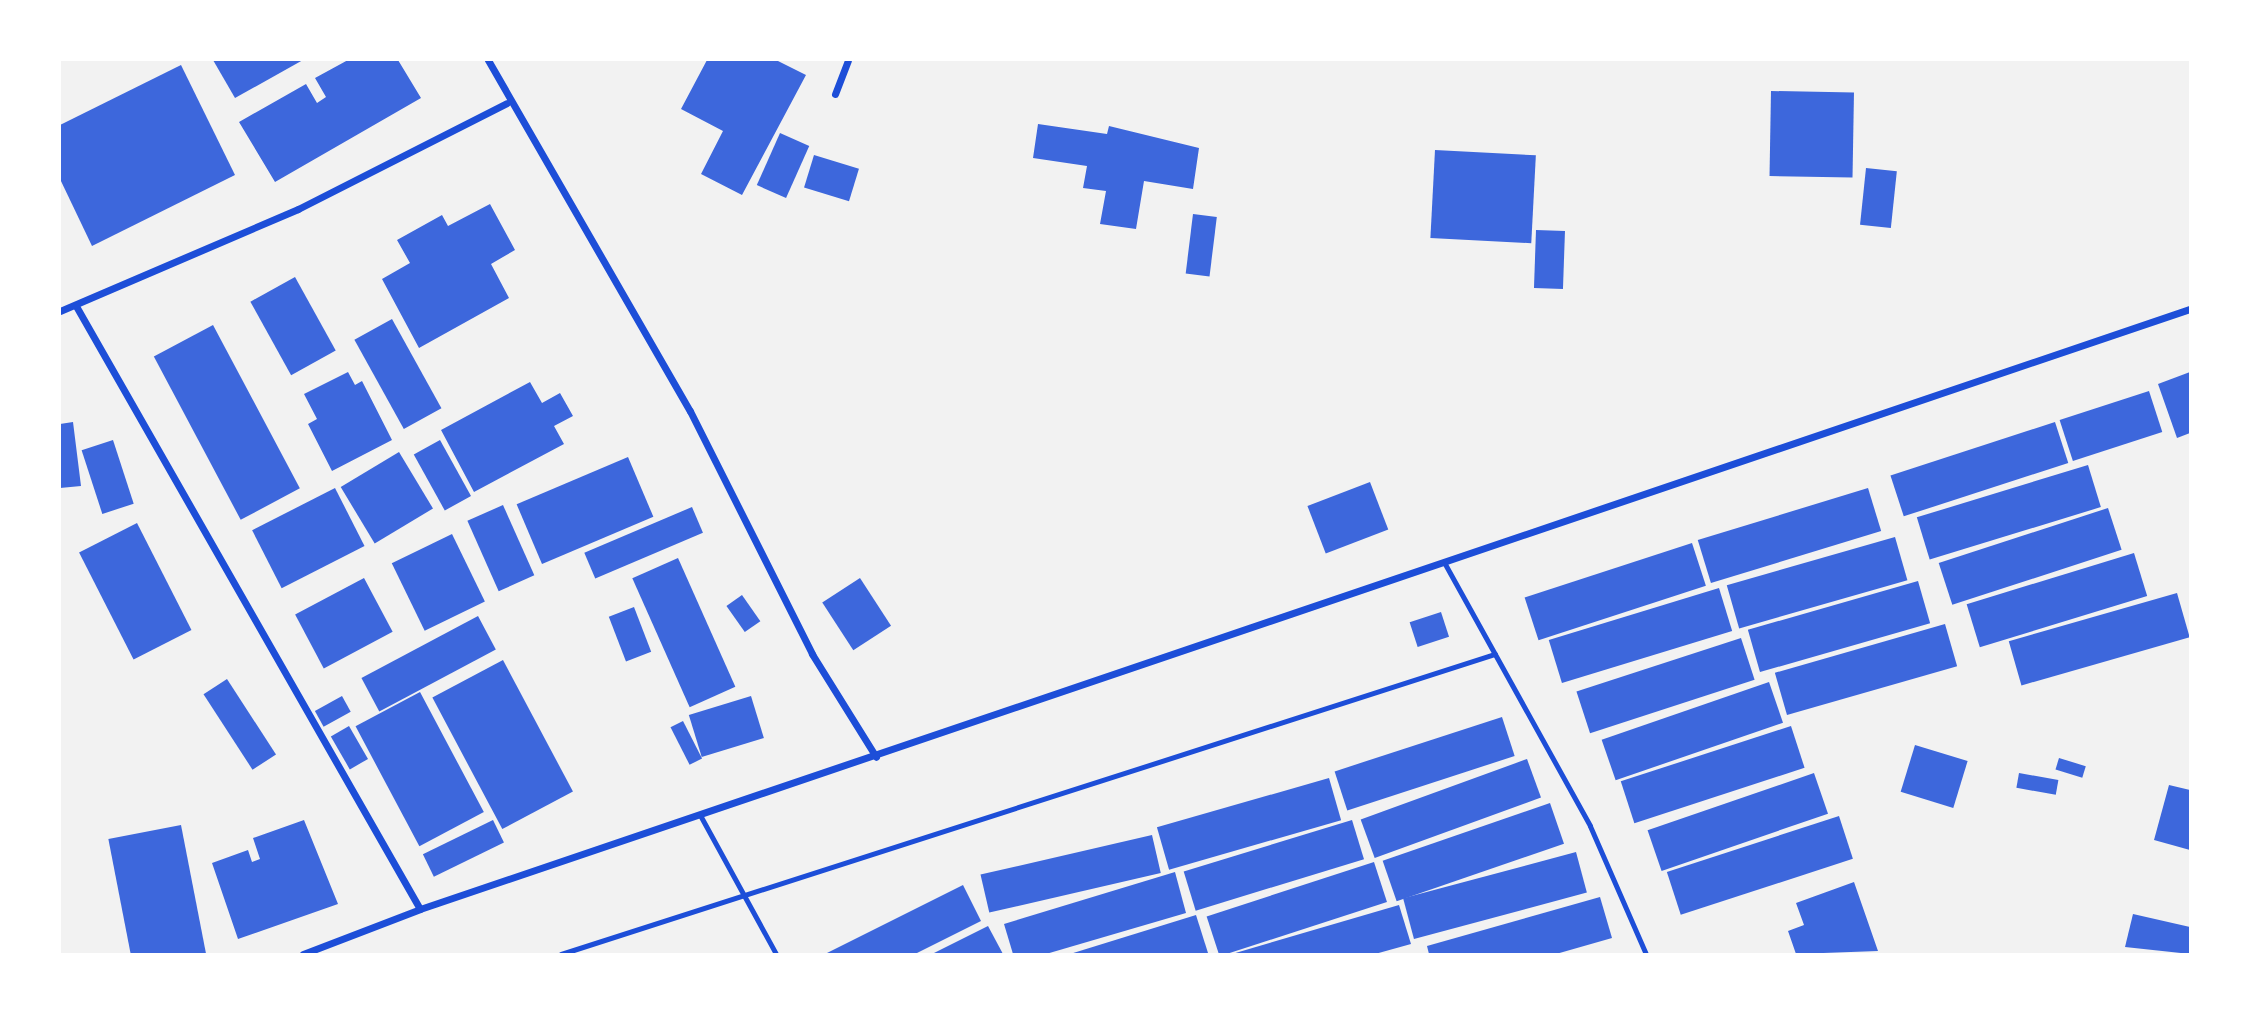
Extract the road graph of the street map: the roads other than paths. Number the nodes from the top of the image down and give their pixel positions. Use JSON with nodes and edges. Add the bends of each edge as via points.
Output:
{"nodes":[{"id":1,"x":488,"y":60,"type":"edge"},
{"id":2,"x":848,"y":60,"type":"edge"},
{"id":3,"x":835,"y":94,"type":"dead end"},
{"id":4,"x":507,"y":103,"type":"junction"},
{"id":5,"x":76,"y":306,"type":"junction"},
{"id":6,"x":2190,"y":309,"type":"edge"},
{"id":7,"x":60,"y":311,"type":"edge"},
{"id":8,"x":1445,"y":564,"type":"junction"},
{"id":9,"x":1495,"y":654,"type":"junction"},
{"id":10,"x":876,"y":757,"type":"junction"},
{"id":11,"x":700,"y":816,"type":"junction"},
{"id":12,"x":744,"y":896,"type":"junction"},
{"id":13,"x":420,"y":909,"type":"junction"},
{"id":14,"x":303,"y":954,"type":"edge"},
{"id":15,"x":561,"y":954,"type":"edge"},
{"id":16,"x":776,"y":954,"type":"edge"},
{"id":17,"x":1646,"y":954,"type":"edge"}],
"edges":[{"from":1,"to":4,"type":"street"},
{"from":2,"to":3,"type":"street"},
{"from":4,"to":5,"type":"street","via":[[298,209]]},
{"from":4,"to":10,"type":"street","via":[[690,411],[812,654]]},
{"from":5,"to":7,"type":"street"},
{"from":5,"to":13,"type":"street"},
{"from":6,"to":8,"type":"street"},
{"from":8,"to":9,"type":"lane"},
{"from":8,"to":10,"type":"street"},
{"from":9,"to":12,"type":"lane"},
{"from":9,"to":17,"type":"lane","via":[[1590,826]]},
{"from":10,"to":11,"type":"street"},
{"from":11,"to":12,"type":"lane"},
{"from":11,"to":13,"type":"street"},
{"from":12,"to":15,"type":"lane"},
{"from":12,"to":16,"type":"lane"},
{"from":13,"to":14,"type":"street"}]}
